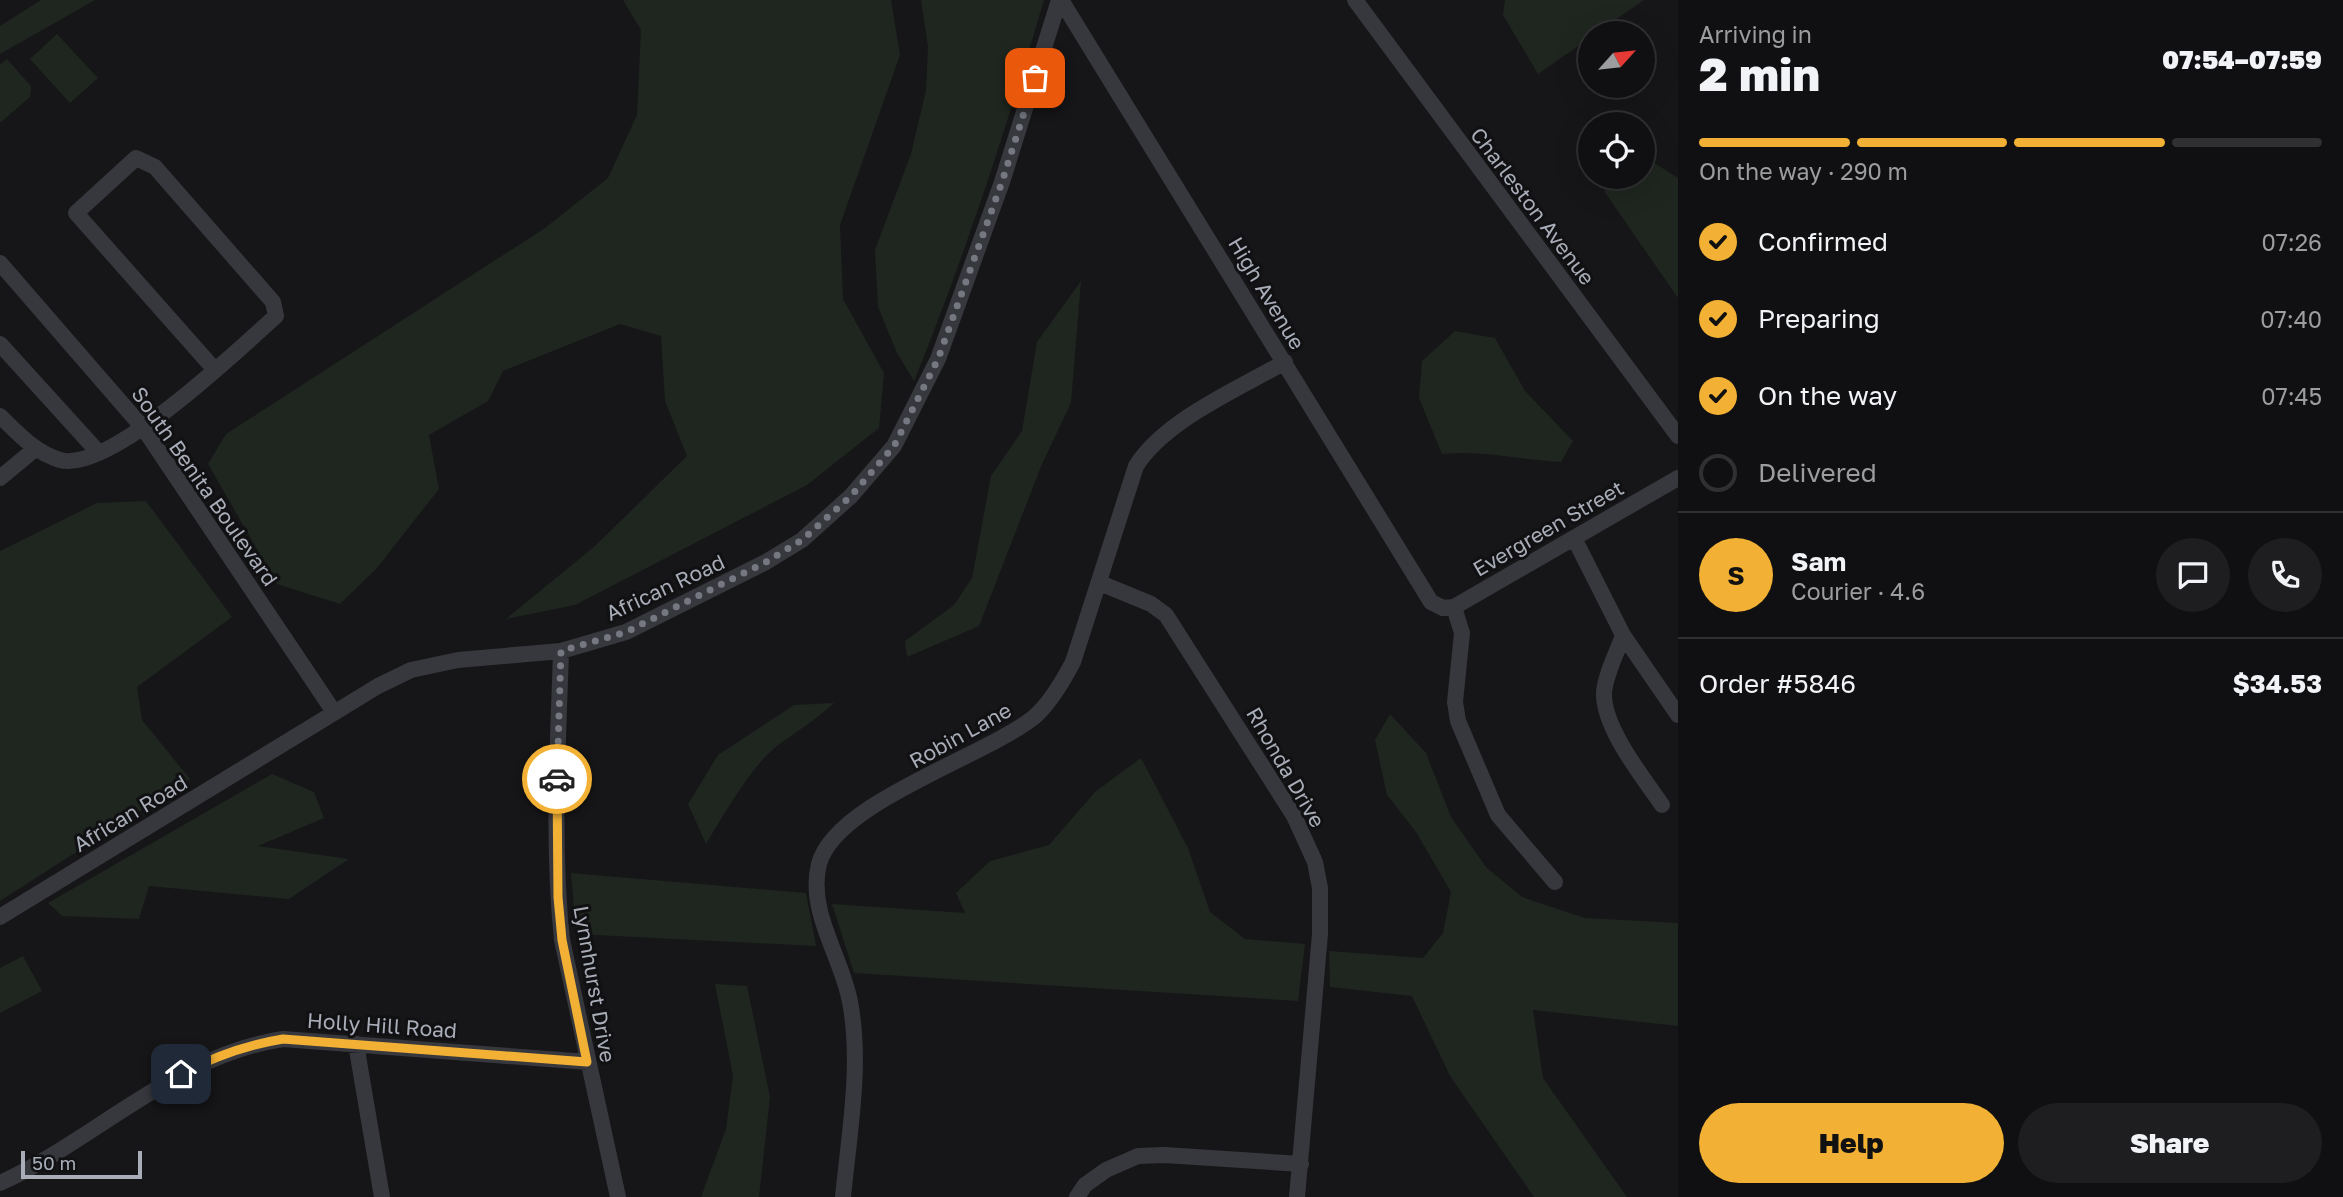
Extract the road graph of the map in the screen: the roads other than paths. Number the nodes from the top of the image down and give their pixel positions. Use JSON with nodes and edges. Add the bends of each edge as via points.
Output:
{"nodes":[{"id":1,"x":1060,"y":0,"type":"edge"},
{"id":2,"x":1355,"y":0,"type":"edge"},
{"id":3,"x":0,"y":263,"type":"edge"},
{"id":4,"x":0,"y":344,"type":"edge"},
{"id":5,"x":1284,"y":362,"type":"junction"},
{"id":6,"x":215,"y":370,"type":"junction"},
{"id":7,"x":0,"y":416,"type":"edge"},
{"id":8,"x":144,"y":429,"type":"junction"},
{"id":9,"x":1678,"y":436,"type":"edge"},
{"id":10,"x":35,"y":449,"type":"junction"},
{"id":11,"x":99,"y":453,"type":"junction"},
{"id":12,"x":0,"y":478,"type":"edge"},
{"id":13,"x":1678,"y":478,"type":"edge"},
{"id":14,"x":1574,"y":538,"type":"junction"},
{"id":15,"x":1100,"y":583,"type":"junction"},
{"id":16,"x":1446,"y":607,"type":"junction"},
{"id":17,"x":1623,"y":635,"type":"junction"},
{"id":18,"x":561,"y":651,"type":"junction"},
{"id":19,"x":334,"y":712,"type":"junction"},
{"id":20,"x":1678,"y":715,"type":"edge"},
{"id":21,"x":1662,"y":805,"type":"dead end"},
{"id":22,"x":1555,"y":882,"type":"dead end"},
{"id":23,"x":0,"y":917,"type":"edge"},
{"id":24,"x":356,"y":1044,"type":"junction"},
{"id":25,"x":587,"y":1062,"type":"junction"},
{"id":26,"x":1301,"y":1164,"type":"junction"},
{"id":27,"x":0,"y":1183,"type":"edge"},
{"id":28,"x":382,"y":1197,"type":"edge"},
{"id":29,"x":618,"y":1197,"type":"edge"},
{"id":30,"x":843,"y":1197,"type":"edge"},
{"id":31,"x":1077,"y":1197,"type":"edge"},
{"id":32,"x":1297,"y":1197,"type":"edge"}],
"edges":[{"from":1,"to":5,"type":"street","name":"High Avenue"},
{"from":1,"to":18,"type":"street","name":"African Road","via":[[1002,182],[938,359],[894,446],[851,496],[802,540],[626,632]]},
{"from":2,"to":9,"type":"street","name":"Charleston Avenue"},
{"from":3,"to":8,"type":"street","name":"South Benita Boulevard"},
{"from":4,"to":11,"type":"street"},
{"from":5,"to":15,"type":"street","name":"Robin Lane","via":[[1147,448],[1136,466]]},
{"from":5,"to":16,"type":"street","name":"High Avenue","via":[[1431,602]]},
{"from":6,"to":6,"type":"street","via":[[276,316],[273,302],[155,167],[136,158],[76,213]]},
{"from":6,"to":8,"type":"street"},
{"from":7,"to":10,"type":"street"},
{"from":8,"to":11,"type":"street"},
{"from":8,"to":19,"type":"street","name":"South Benita Boulevard"},
{"from":10,"to":11,"type":"street","via":[[63,461]]},
{"from":10,"to":12,"type":"street"},
{"from":13,"to":14,"type":"street","name":"Evergreen Street"},
{"from":14,"to":16,"type":"street","name":"Evergreen Street"},
{"from":14,"to":17,"type":"street"},
{"from":15,"to":26,"type":"street","name":"Rhonda Drive","via":[[1166,615],[1294,816],[1315,862],[1320,934]]},
{"from":15,"to":30,"type":"street","name":"Robin Lane","via":[[1073,662],[1036,715],[1004,739],[862,812],[835,834],[820,862],[819,906],[850,1000],[854,1037]]},
{"from":16,"to":22,"type":"street","via":[[1462,633],[1455,702],[1458,721],[1498,815]]},
{"from":17,"to":20,"type":"street"},
{"from":17,"to":21,"type":"street","via":[[1604,691],[1606,708],[1626,752]]},
{"from":18,"to":19,"type":"street","name":"African Road","via":[[458,660],[411,670]]},
{"from":18,"to":25,"type":"street","name":"Lynnhurst Drive","via":[[558,897],[562,940]]},
{"from":19,"to":23,"type":"street","name":"African Road"},
{"from":24,"to":25,"type":"street","name":"Holly Hill Road"},
{"from":24,"to":27,"type":"street","name":"Holly Hill Road","via":[[283,1039],[213,1057]]},
{"from":24,"to":28,"type":"street"},
{"from":25,"to":29,"type":"street","name":"Lynnhurst Drive"},
{"from":26,"to":31,"type":"street","via":[[1138,1156],[1106,1170]]},
{"from":26,"to":32,"type":"street","name":"Rhonda Drive"}]}
